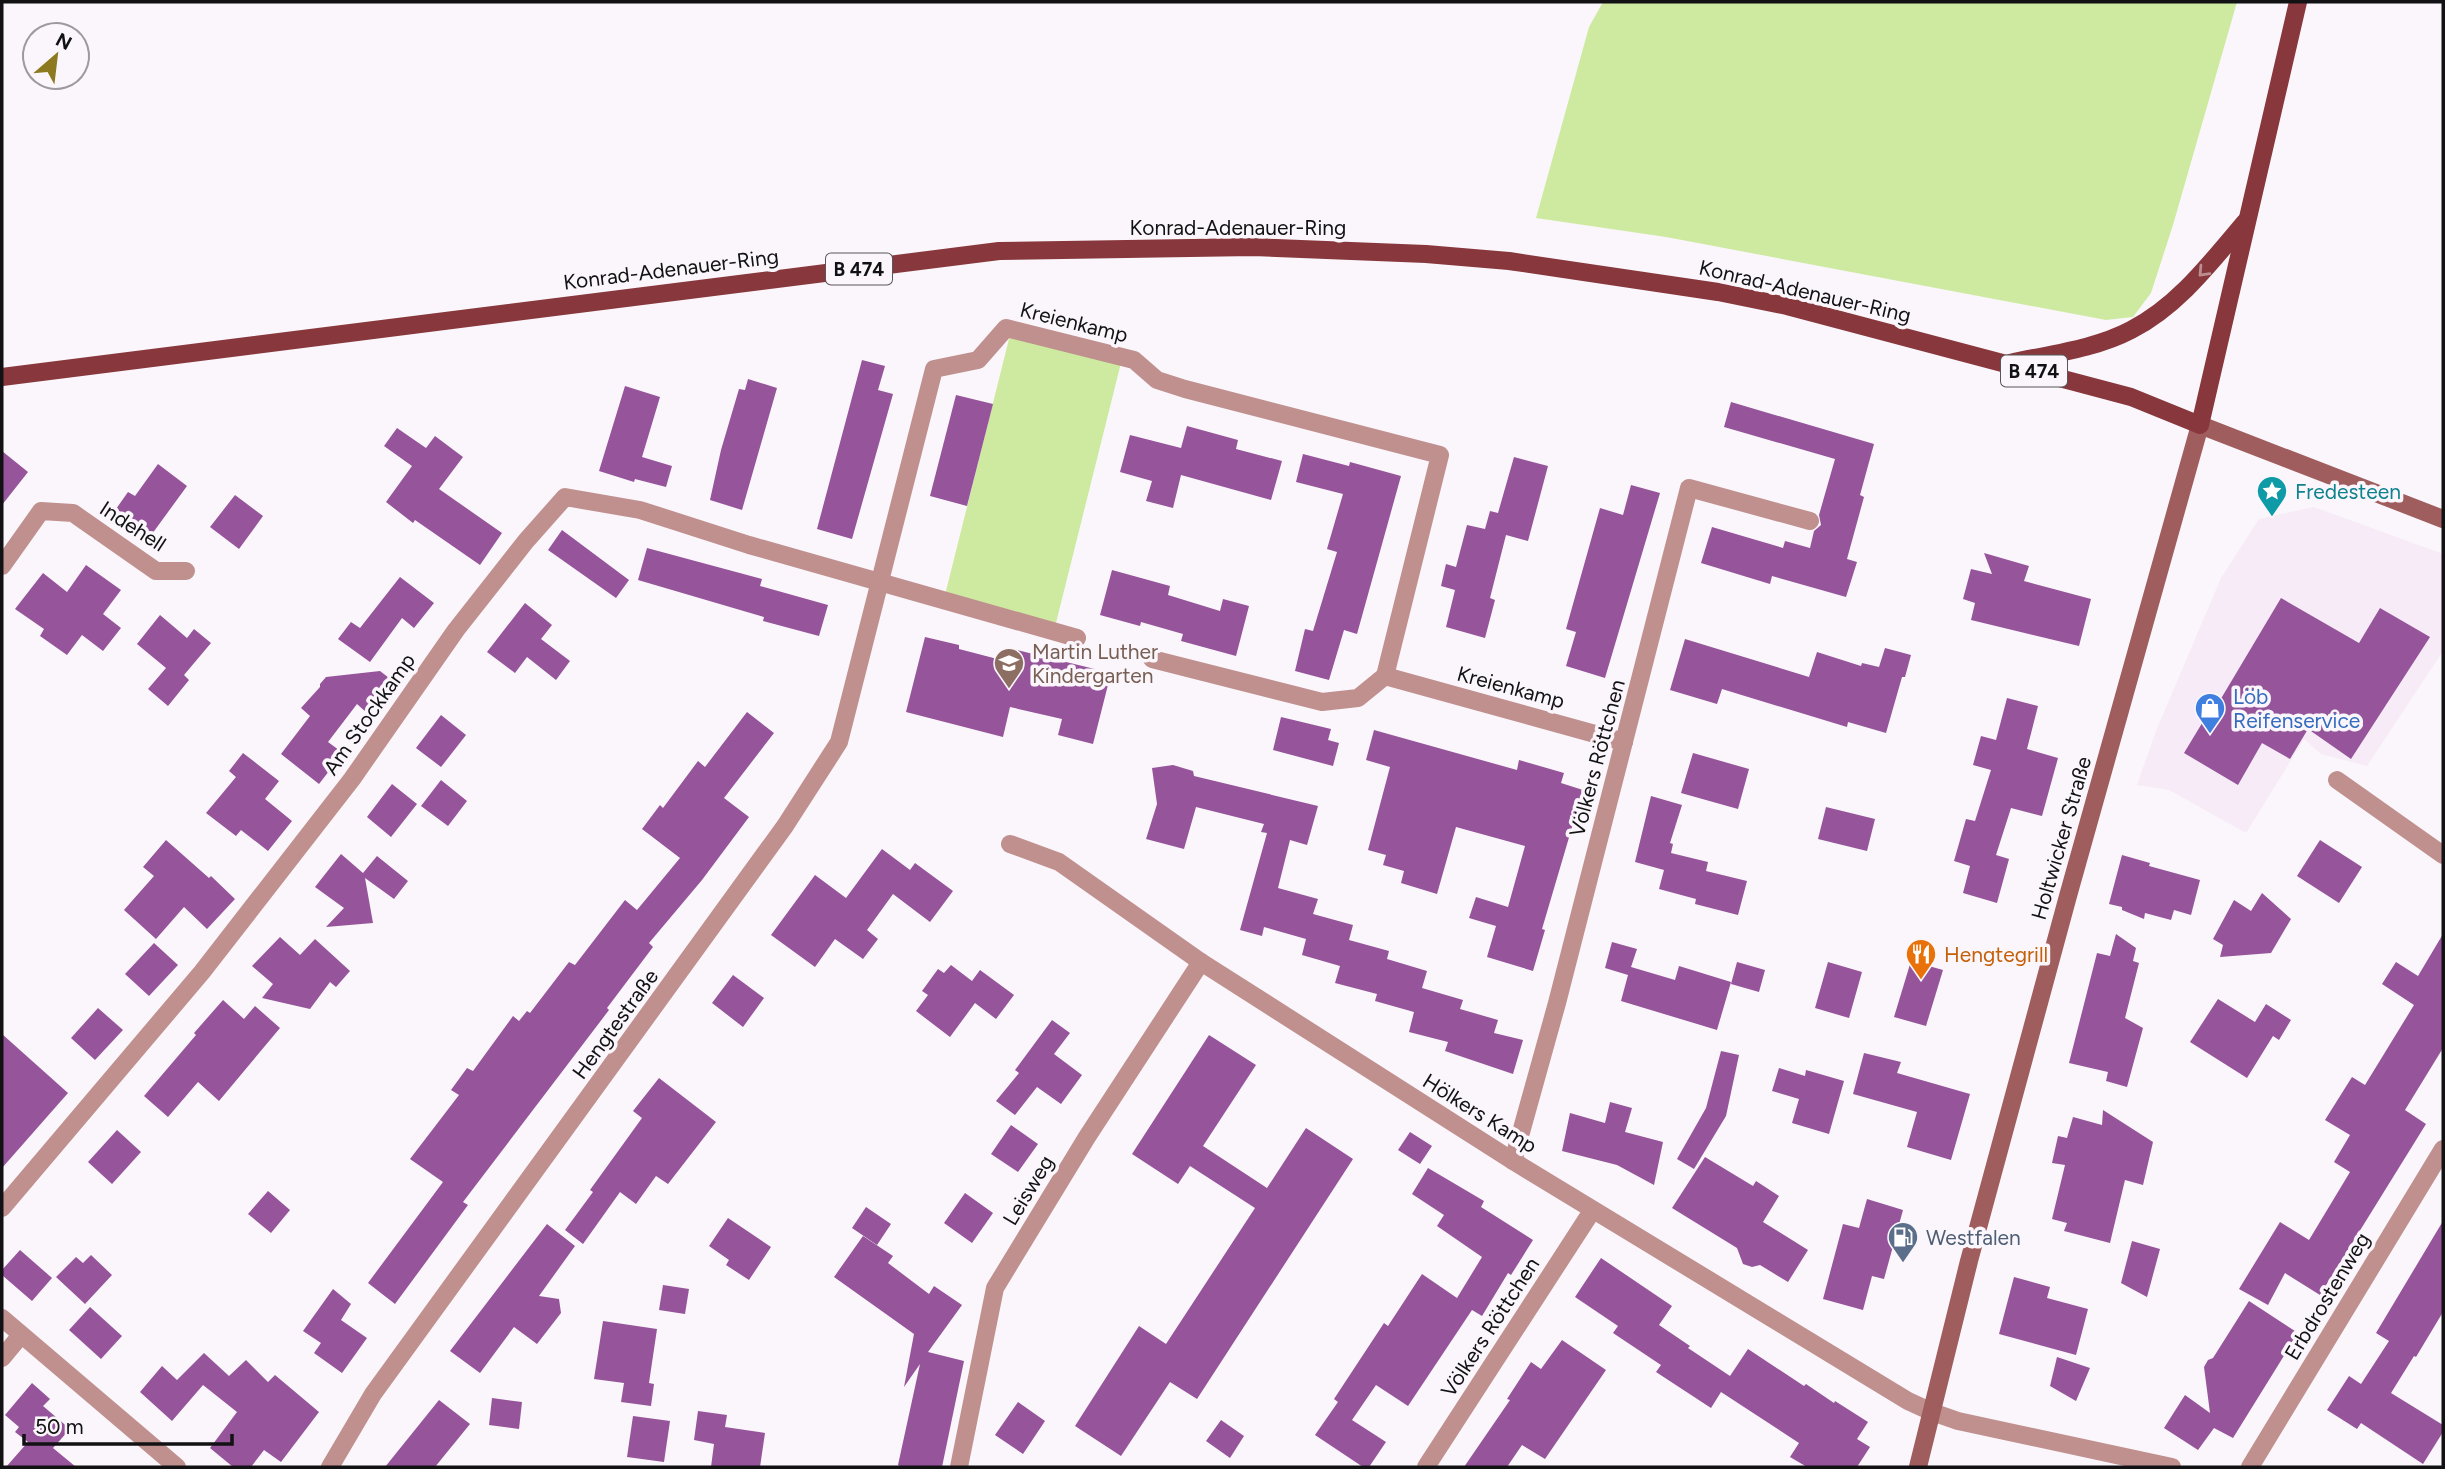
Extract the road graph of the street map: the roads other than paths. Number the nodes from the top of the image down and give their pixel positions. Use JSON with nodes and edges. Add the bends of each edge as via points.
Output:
{"nodes":[{"id":1,"x":2298,"y":2,"type":"edge"},
{"id":2,"x":2247,"y":220,"type":"junction"},
{"id":3,"x":2006,"y":364,"type":"junction"},
{"id":4,"x":2,"y":377,"type":"edge"},
{"id":5,"x":2200,"y":425,"type":"junction"},
{"id":6,"x":2443,"y":519,"type":"edge"},
{"id":7,"x":1811,"y":521,"type":"dead end"},
{"id":8,"x":2,"y":566,"type":"edge"},
{"id":9,"x":186,"y":571,"type":"dead end"},
{"id":10,"x":880,"y":581,"type":"junction"},
{"id":11,"x":1076,"y":638,"type":"dead end"},
{"id":12,"x":1152,"y":659,"type":"dead end"},
{"id":13,"x":1385,"y":676,"type":"junction"},
{"id":14,"x":1624,"y":742,"type":"junction"},
{"id":15,"x":2337,"y":780,"type":"dead end"},
{"id":16,"x":1010,"y":844,"type":"dead end"},
{"id":17,"x":2443,"y":855,"type":"edge"},
{"id":18,"x":1201,"y":962,"type":"junction"},
{"id":19,"x":2443,"y":1149,"type":"edge"},
{"id":20,"x":1513,"y":1161,"type":"junction"},
{"id":21,"x":2,"y":1208,"type":"edge"},
{"id":22,"x":1592,"y":1211,"type":"junction"},
{"id":23,"x":2,"y":1318,"type":"edge"},
{"id":24,"x":21,"y":1335,"type":"junction"},
{"id":25,"x":2,"y":1358,"type":"edge"},
{"id":26,"x":1932,"y":1412,"type":"junction"},
{"id":27,"x":177,"y":1467,"type":"edge"},
{"id":28,"x":330,"y":1467,"type":"edge"},
{"id":29,"x":959,"y":1467,"type":"edge"},
{"id":30,"x":1426,"y":1467,"type":"edge"},
{"id":31,"x":1918,"y":1467,"type":"edge"},
{"id":32,"x":2172,"y":1467,"type":"edge"},
{"id":33,"x":2250,"y":1467,"type":"edge"}],
"edges":[{"from":1,"to":2,"type":"main road"},
{"from":2,"to":3,"type":"main road","one_way":true,"via":[[2186,290],[2130,331]]},
{"from":2,"to":5,"type":"main road"},
{"from":3,"to":4,"type":"main road","name":"Konrad-Adenauer-Ring","number":"B 474","via":[[1787,306],[1648,281],[1509,261],[1253,247],[999,251]]},
{"from":3,"to":5,"type":"main road","name":"Konrad-Adenauer-Ring","number":"B 474","via":[[2131,397]]},
{"from":5,"to":6,"type":"main road","name":"Konrad-Adenauer-Ring"},
{"from":5,"to":26,"type":"main road","name":"Holtwicker Straße","via":[[2057,935]]},
{"from":7,"to":14,"type":"street","name":"Völkers Röttchen","via":[[1689,488]]},
{"from":8,"to":9,"type":"street","name":"Indehell","via":[[41,511],[73,513],[156,571]]},
{"from":10,"to":11,"type":"street"},
{"from":10,"to":13,"type":"street","name":"Kreienkamp","via":[[934,369],[978,360],[1006,328],[1134,360],[1157,380],[1185,389],[1440,455]]},
{"from":10,"to":21,"type":"street","name":"Am Stockkamp","via":[[640,510],[565,497],[456,630],[352,779],[202,972]]},
{"from":10,"to":28,"type":"street","name":"Hengtestraße","via":[[839,742],[778,838],[373,1394]]},
{"from":12,"to":13,"type":"street","via":[[1322,702],[1358,698]]},
{"from":13,"to":14,"type":"street","name":"Kreienkamp"},
{"from":14,"to":20,"type":"street","name":"Völkers Röttchen"},
{"from":15,"to":17,"type":"street"},
{"from":16,"to":18,"type":"street","name":"Hölkers Kamp","via":[[1059,862]]},
{"from":18,"to":20,"type":"street","name":"Hölkers Kamp"},
{"from":18,"to":29,"type":"street","name":"Leisweg","via":[[995,1288]]},
{"from":19,"to":33,"type":"street","name":"Erbdrostenweg"},
{"from":20,"to":22,"type":"street","name":"Hölkers Kamp"},
{"from":22,"to":26,"type":"street","name":"Hölkers Kamp"},
{"from":22,"to":30,"type":"street","name":"Völkers Röttchen"},
{"from":23,"to":24,"type":"street"},
{"from":24,"to":25,"type":"street"},
{"from":24,"to":27,"type":"street"},
{"from":26,"to":31,"type":"main road","name":"Holtwicker Straße"},
{"from":26,"to":32,"type":"street"}]}
